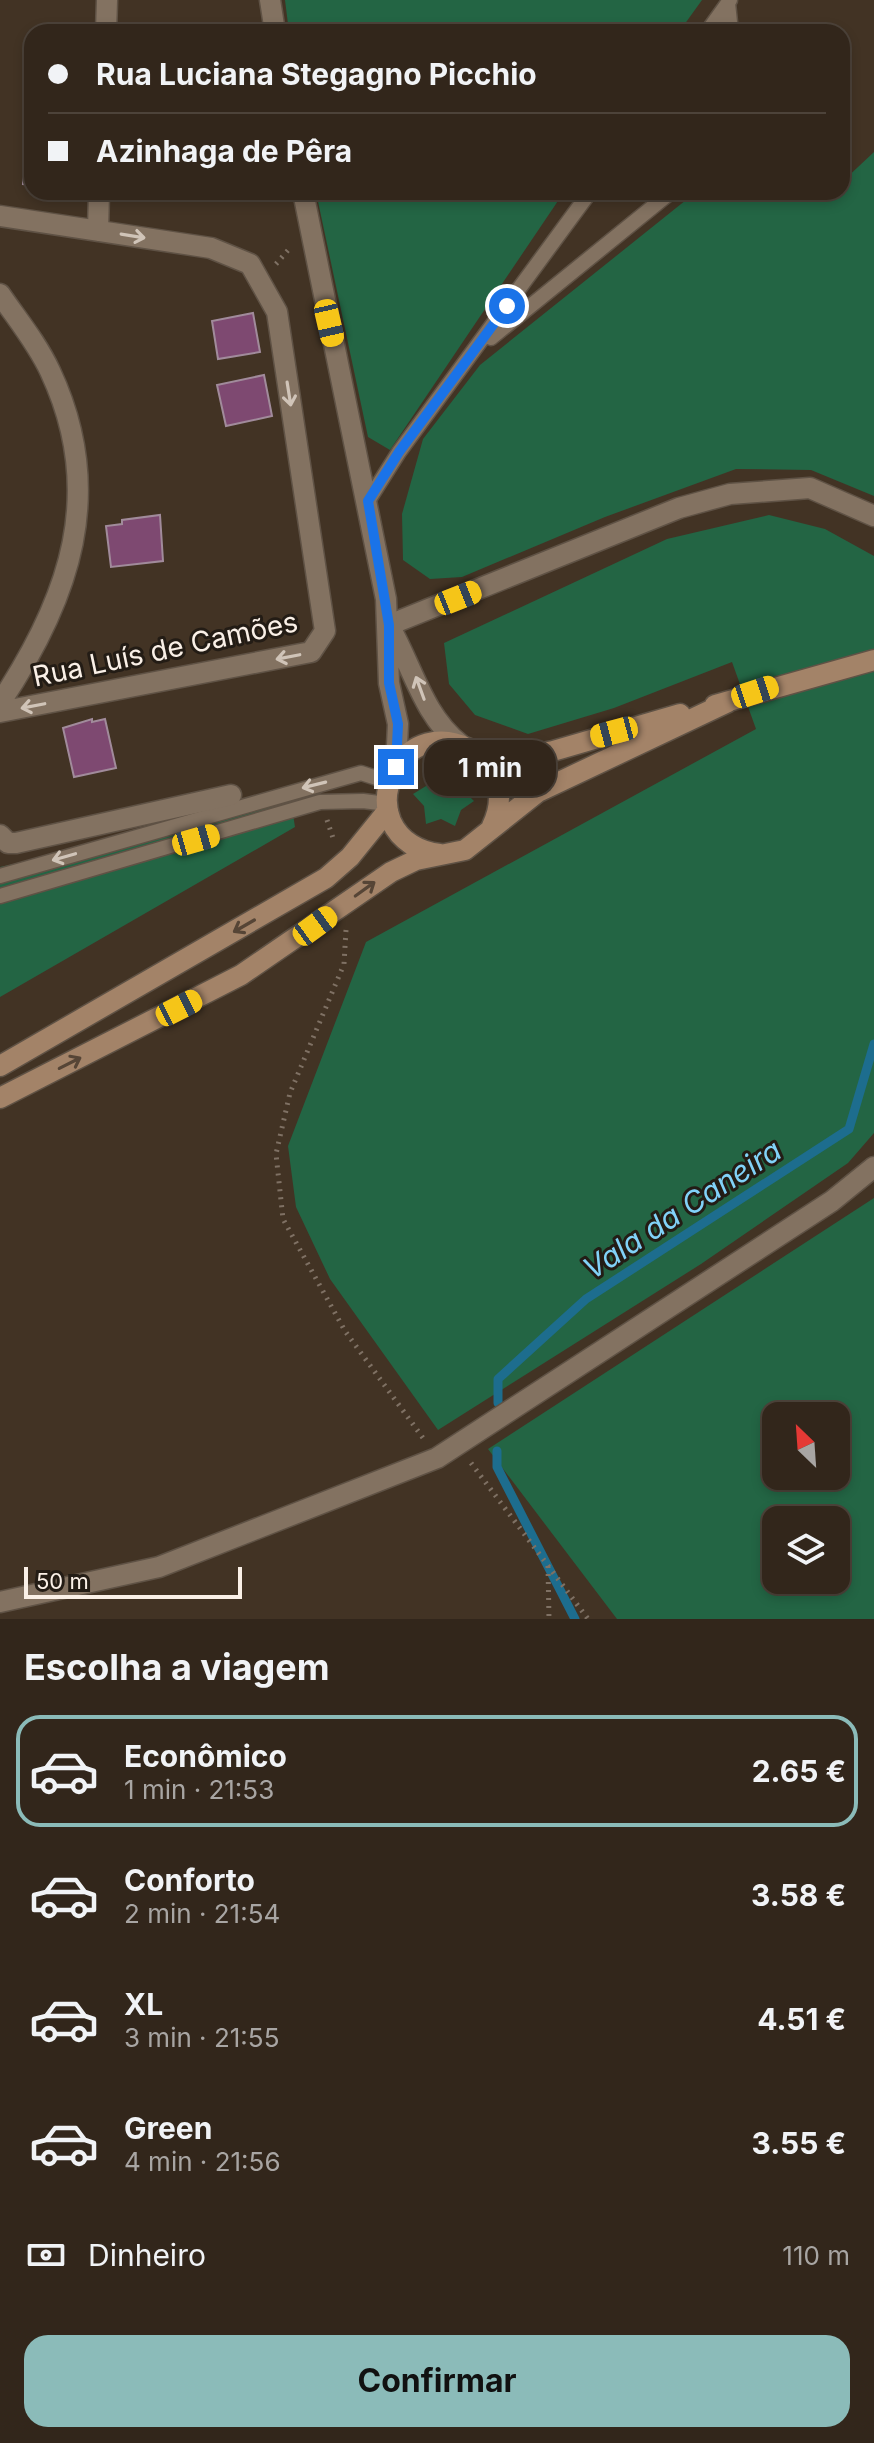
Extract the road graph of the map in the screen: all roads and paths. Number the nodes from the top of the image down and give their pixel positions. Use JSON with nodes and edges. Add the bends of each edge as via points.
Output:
{"nodes":[{"id":1,"x":107,"y":0,"type":"edge"},
{"id":2,"x":270,"y":0,"type":"edge"},
{"id":3,"x":729,"y":2,"type":"edge"},
{"id":4,"x":106,"y":24,"type":"edge"},
{"id":5,"x":274,"y":24,"type":"edge"},
{"id":6,"x":713,"y":24,"type":"edge"},
{"id":7,"x":730,"y":24,"type":"edge"},
{"id":8,"x":99,"y":200,"type":"edge"},
{"id":9,"x":305,"y":200,"type":"edge"},
{"id":10,"x":584,"y":200,"type":"edge"},
{"id":11,"x":661,"y":200,"type":"edge"},
{"id":12,"x":0,"y":216,"type":"edge"},
{"id":13,"x":310,"y":228,"type":"junction"},
{"id":14,"x":98,"y":231,"type":"junction"},
{"id":15,"x":275,"y":269,"type":"dead end"},
{"id":16,"x":0,"y":294,"type":"edge"},
{"id":17,"x":473,"y":352,"type":"junction"},
{"id":18,"x":368,"y":501,"type":"junction"},
{"id":19,"x":874,"y":516,"type":"edge"},
{"id":20,"x":389,"y":625,"type":"junction"},
{"id":21,"x":874,"y":660,"type":"edge"},
{"id":22,"x":728,"y":702,"type":"junction"},
{"id":23,"x":0,"y":703,"type":"edge"},
{"id":24,"x":0,"y":712,"type":"edge"},
{"id":25,"x":469,"y":749,"type":"junction"},
{"id":26,"x":393,"y":775,"type":"junction"},
{"id":27,"x":231,"y":795,"type":"dead end"},
{"id":28,"x":388,"y":807,"type":"junction"},
{"id":29,"x":0,"y":835,"type":"edge"},
{"id":30,"x":485,"y":836,"type":"junction"},
{"id":31,"x":454,"y":853,"type":"junction"},
{"id":32,"x":0,"y":876,"type":"edge"},
{"id":33,"x":0,"y":896,"type":"edge"},
{"id":34,"x":347,"y":902,"type":"junction"},
{"id":35,"x":0,"y":1066,"type":"edge"},
{"id":36,"x":0,"y":1098,"type":"edge"},
{"id":37,"x":874,"y":1167,"type":"edge"},
{"id":38,"x":458,"y":1445,"type":"junction"},
{"id":39,"x":437,"y":1458,"type":"junction"},
{"id":40,"x":548,"y":1565,"type":"junction"},
{"id":41,"x":0,"y":1602,"type":"edge"},
{"id":42,"x":549,"y":1619,"type":"edge"},
{"id":43,"x":588,"y":1619,"type":"edge"}],
"edges":[{"from":1,"to":4,"type":"street"},
{"from":2,"to":5,"type":"street"},
{"from":3,"to":6,"type":"lane"},
{"from":3,"to":7,"type":"lane"},
{"from":8,"to":14,"type":"street"},
{"from":9,"to":13,"type":"street"},
{"from":10,"to":17,"type":"lane"},
{"from":11,"to":17,"type":"lane"},
{"from":12,"to":14,"type":"street","name":"Rua Luís de Camões"},
{"from":13,"to":15,"type":"path","via":[[277,260]]},
{"from":13,"to":18,"type":"street"},
{"from":14,"to":24,"type":"street","name":"Rua Luís de Camões","one_way":true,"via":[[211,248],[250,264],[277,312],[325,631],[311,652]]},
{"from":16,"to":23,"type":"street","via":[[51,372],[76,449],[75,529],[67,573],[42,635]]},
{"from":17,"to":18,"type":"lane"},
{"from":18,"to":20,"type":"street"},
{"from":19,"to":20,"type":"street","via":[[810,488],[730,494],[679,508]]},
{"from":25,"to":20,"type":"street","one_way":true,"via":[[430,711]]},
{"from":20,"to":26,"type":"street","via":[[389,683],[398,724]]},
{"from":21,"to":22,"type":"main road"},
{"from":22,"to":25,"type":"main road","via":[[532,755]]},
{"from":22,"to":30,"type":"main road","via":[[538,792]]},
{"from":25,"to":26,"type":"main road","via":[[440,742],[419,747]]},
{"from":25,"to":30,"type":"main road","via":[[490,767],[499,791],[497,815]]},
{"from":26,"to":28,"type":"main road"},
{"from":26,"to":32,"type":"lane","one_way":true,"via":[[361,773]]},
{"from":27,"to":29,"type":"street","via":[[16,843]]},
{"from":28,"to":31,"type":"main road","via":[[397,830],[411,845],[431,854]]},
{"from":28,"to":33,"type":"lane","via":[[363,801],[320,802]]},
{"from":28,"to":35,"type":"main road","one_way":true,"via":[[350,857],[326,878]]},
{"from":30,"to":31,"type":"main road"},
{"from":34,"to":31,"type":"main road","one_way":true,"via":[[405,864]]},
{"from":36,"to":34,"type":"main road","one_way":true,"via":[[230,981]]},
{"from":34,"to":39,"type":"path","via":[[360,922],[346,930],[344,964],[290,1093],[276,1154],[283,1219],[345,1331]]},
{"from":37,"to":38,"type":"street","via":[[832,1201]]},
{"from":38,"to":39,"type":"street"},
{"from":38,"to":40,"type":"path"},
{"from":39,"to":41,"type":"street","via":[[159,1567]]},
{"from":40,"to":42,"type":"path"},
{"from":40,"to":43,"type":"path"}]}
